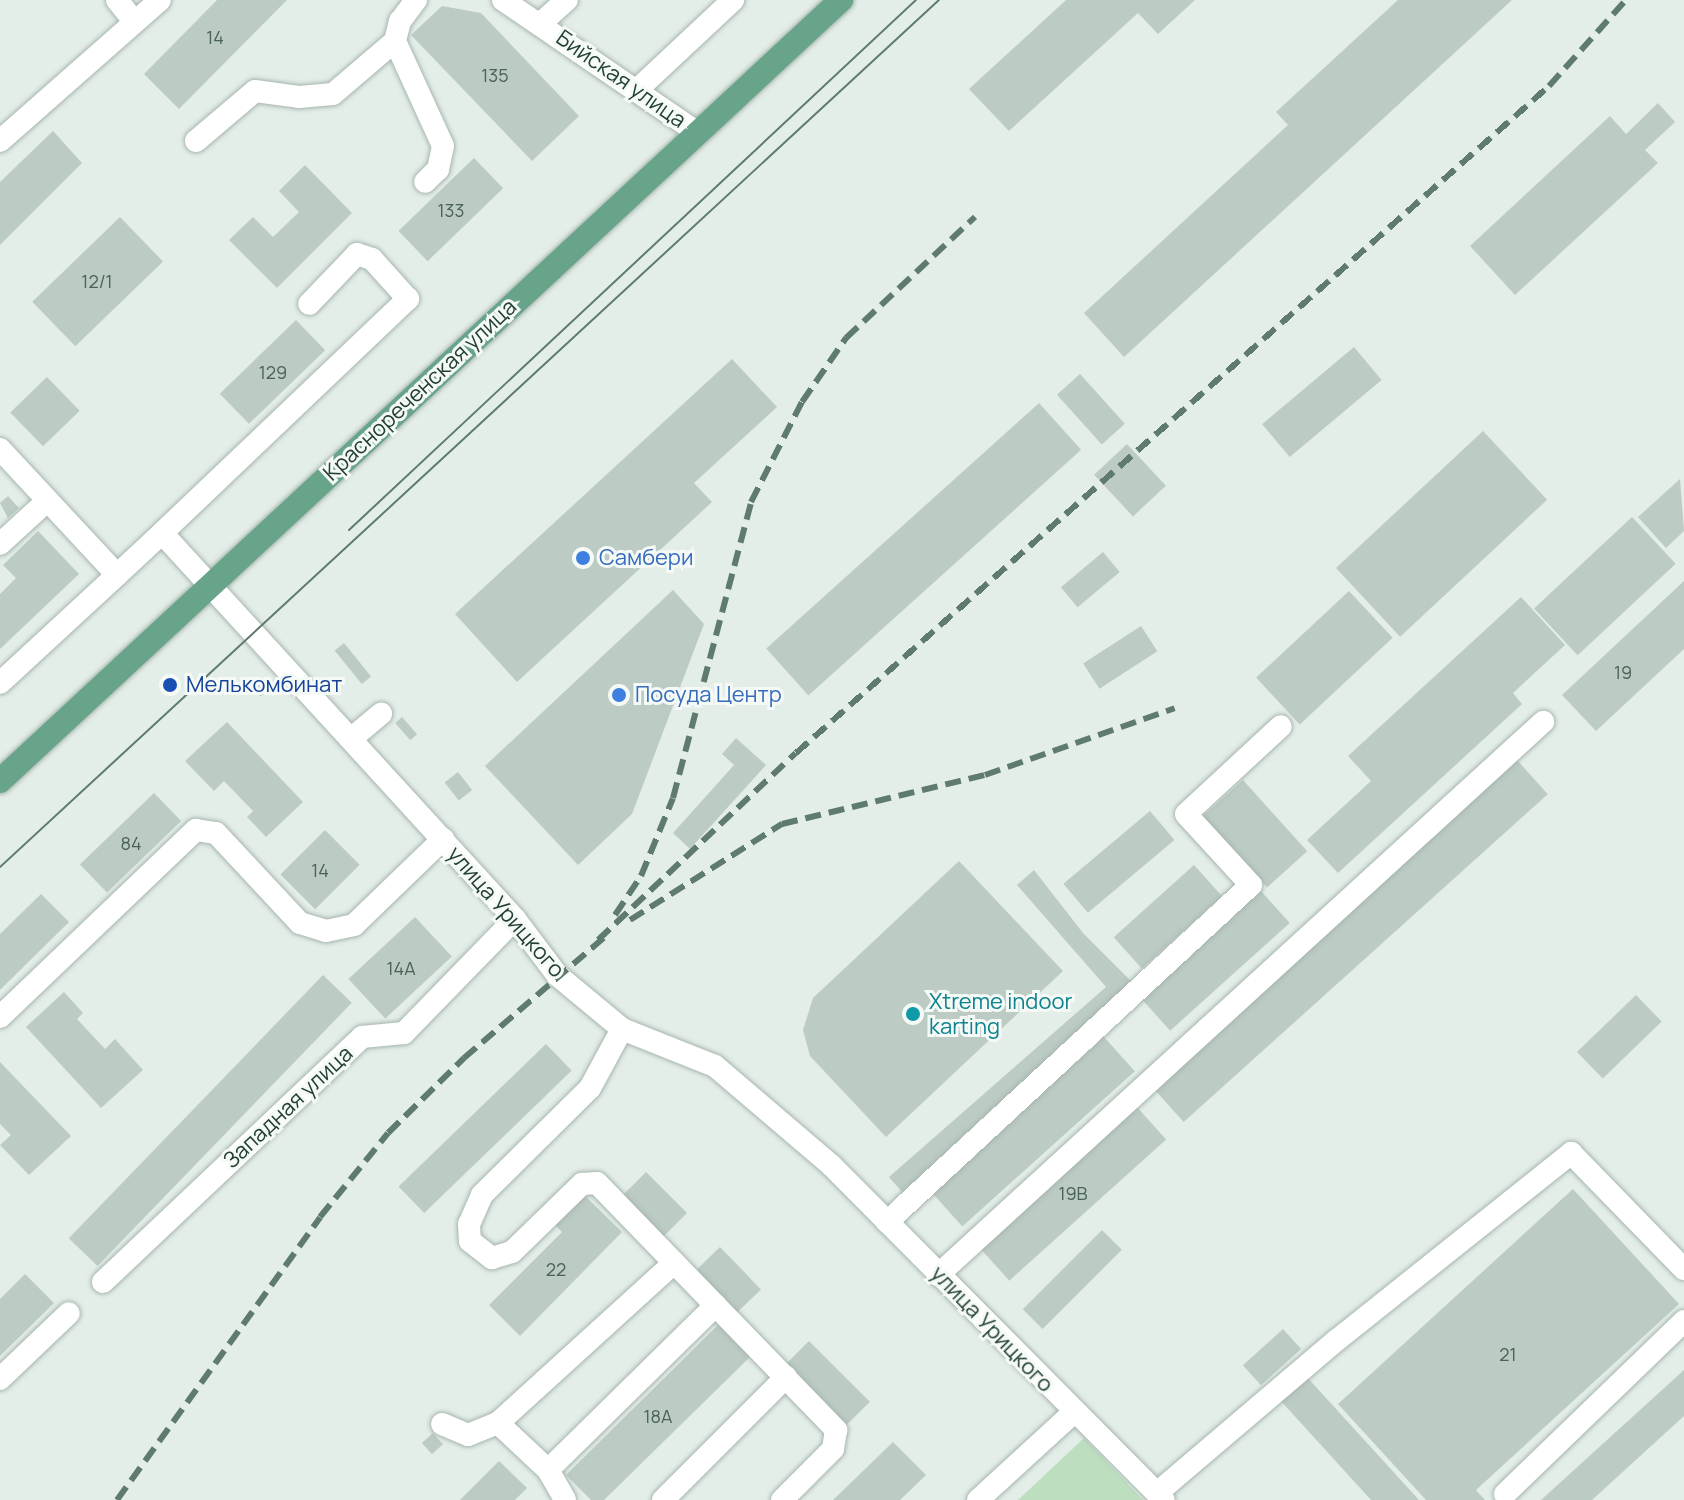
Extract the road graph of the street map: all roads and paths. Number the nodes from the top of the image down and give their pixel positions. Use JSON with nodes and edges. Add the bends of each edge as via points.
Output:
{"nodes":[{"id":1,"x":117,"y":0,"type":"edge"},
{"id":2,"x":160,"y":0,"type":"edge"},
{"id":3,"x":416,"y":0,"type":"edge"},
{"id":4,"x":503,"y":0,"type":"edge"},
{"id":5,"x":567,"y":0,"type":"edge"},
{"id":6,"x":733,"y":0,"type":"edge"},
{"id":7,"x":841,"y":0,"type":"edge"},
{"id":8,"x":135,"y":22,"type":"junction"},
{"id":9,"x":540,"y":24,"type":"junction"},
{"id":10,"x":395,"y":41,"type":"junction"},
{"id":11,"x":639,"y":88,"type":"junction"},
{"id":12,"x":698,"y":133,"type":"junction"},
{"id":13,"x":0,"y":141,"type":"edge"},
{"id":14,"x":196,"y":141,"type":"dead end"},
{"id":15,"x":425,"y":182,"type":"dead end"},
{"id":16,"x":309,"y":304,"type":"dead end"},
{"id":17,"x":0,"y":449,"type":"edge"},
{"id":18,"x":47,"y":501,"type":"junction"},
{"id":19,"x":162,"y":533,"type":"junction"},
{"id":20,"x":0,"y":544,"type":"edge"},
{"id":21,"x":117,"y":575,"type":"junction"},
{"id":22,"x":211,"y":586,"type":"junction"},
{"id":23,"x":0,"y":683,"type":"edge"},
{"id":24,"x":381,"y":714,"type":"dead end"},
{"id":25,"x":1543,"y":722,"type":"dead end"},
{"id":26,"x":1281,"y":726,"type":"dead end"},
{"id":27,"x":352,"y":738,"type":"junction"},
{"id":28,"x":0,"y":781,"type":"edge"},
{"id":29,"x":443,"y":839,"type":"junction"},
{"id":30,"x":515,"y":919,"type":"junction"},
{"id":31,"x":0,"y":1017,"type":"edge"},
{"id":32,"x":622,"y":1029,"type":"junction"},
{"id":33,"x":887,"y":1222,"type":"junction"},
{"id":34,"x":674,"y":1263,"type":"junction"},
{"id":35,"x":1684,"y":1269,"type":"edge"},
{"id":36,"x":938,"y":1275,"type":"junction"},
{"id":37,"x":103,"y":1282,"type":"dead end"},
{"id":38,"x":716,"y":1305,"type":"junction"},
{"id":39,"x":69,"y":1313,"type":"dead end"},
{"id":40,"x":1684,"y":1321,"type":"edge"},
{"id":41,"x":786,"y":1377,"type":"junction"},
{"id":42,"x":0,"y":1379,"type":"edge"},
{"id":43,"x":1073,"y":1413,"type":"junction"},
{"id":44,"x":498,"y":1423,"type":"junction"},
{"id":45,"x":442,"y":1424,"type":"dead end"},
{"id":46,"x":468,"y":1435,"type":"junction"},
{"id":47,"x":521,"y":1448,"type":"junction"},
{"id":48,"x":548,"y":1470,"type":"junction"},
{"id":49,"x":1505,"y":1494,"type":"dead end"},
{"id":50,"x":1161,"y":1497,"type":"edge"},
{"id":51,"x":565,"y":1500,"type":"edge"},
{"id":52,"x":663,"y":1500,"type":"edge"},
{"id":53,"x":782,"y":1500,"type":"edge"},
{"id":54,"x":978,"y":1500,"type":"edge"}],
"edges":[{"from":1,"to":8,"type":"street"},
{"from":2,"to":8,"type":"street"},
{"from":3,"to":10,"type":"street","via":[[400,21]]},
{"from":4,"to":9,"type":"street","name":"Бийская улица"},
{"from":5,"to":9,"type":"street"},
{"from":6,"to":11,"type":"street"},
{"from":7,"to":12,"type":"main road","name":"Краснореченская улица"},
{"from":8,"to":13,"type":"street"},
{"from":9,"to":11,"type":"street","name":"Бийская улица"},
{"from":10,"to":14,"type":"street","via":[[333,94],[299,97],[255,91]]},
{"from":10,"to":15,"type":"street","via":[[443,146],[438,169]]},
{"from":11,"to":12,"type":"street","name":"Бийская улица"},
{"from":12,"to":22,"type":"main road","name":"Краснореченская улица"},
{"from":16,"to":19,"type":"street","via":[[357,254],[372,259],[408,299]]},
{"from":17,"to":18,"type":"street"},
{"from":18,"to":20,"type":"street"},
{"from":18,"to":21,"type":"street"},
{"from":19,"to":21,"type":"street"},
{"from":19,"to":22,"type":"street","name":"улица Урицкого"},
{"from":21,"to":23,"type":"street"},
{"from":22,"to":27,"type":"street","name":"улица Урицкого"},
{"from":22,"to":28,"type":"main road","name":"Краснореченская улица"},
{"from":24,"to":27,"type":"street"},
{"from":25,"to":36,"type":"street"},
{"from":26,"to":33,"type":"street","via":[[1186,814],[1251,885]]},
{"from":27,"to":29,"type":"street","name":"улица Урицкого"},
{"from":29,"to":30,"type":"street","name":"улица Урицкого"},
{"from":29,"to":31,"type":"street","via":[[354,925],[326,931],[300,923],[216,833],[196,830]]},
{"from":30,"to":32,"type":"street","name":"улица Урицкого","via":[[557,975]]},
{"from":30,"to":37,"type":"street","name":"Западная улица","via":[[404,1033],[362,1037]]},
{"from":32,"to":33,"type":"street","name":"улица Урицкого","via":[[715,1066],[831,1165]]},
{"from":32,"to":34,"type":"street","via":[[590,1088],[482,1195],[469,1224],[470,1241],[492,1258],[512,1252],[582,1184],[597,1183]]},
{"from":33,"to":36,"type":"street","name":"улица Урицкого"},
{"from":34,"to":38,"type":"street"},
{"from":34,"to":44,"type":"street"},
{"from":35,"to":50,"type":"street","via":[[1571,1153],[1337,1340]]},
{"from":36,"to":43,"type":"street","name":"улица Урицкого"},
{"from":38,"to":41,"type":"street"},
{"from":38,"to":48,"type":"street"},
{"from":39,"to":42,"type":"street"},
{"from":40,"to":49,"type":"street"},
{"from":41,"to":52,"type":"street"},
{"from":41,"to":53,"type":"street","via":[[836,1430],[838,1439]]},
{"from":43,"to":50,"type":"street","name":"улица Урицкого"},
{"from":43,"to":54,"type":"street"},
{"from":44,"to":46,"type":"street"},
{"from":44,"to":47,"type":"street"},
{"from":45,"to":46,"type":"street"},
{"from":46,"to":47,"type":"street"},
{"from":47,"to":48,"type":"street"},
{"from":48,"to":51,"type":"street"}]}
